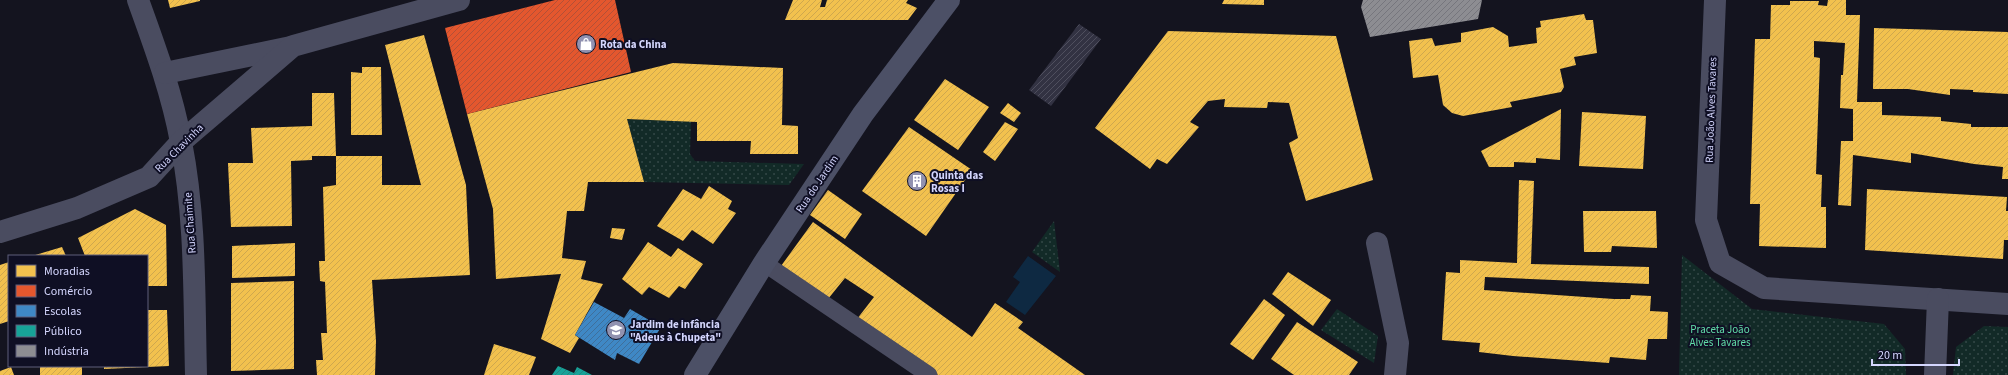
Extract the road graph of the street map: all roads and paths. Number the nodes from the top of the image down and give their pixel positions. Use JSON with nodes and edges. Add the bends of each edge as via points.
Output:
{"nodes":[{"id":1,"x":138,"y":0,"type":"edge"},
{"id":2,"x":458,"y":0,"type":"edge"},
{"id":3,"x":949,"y":0,"type":"edge"},
{"id":4,"x":1715,"y":0,"type":"edge"},
{"id":5,"x":293,"y":46,"type":"junction"},
{"id":6,"x":165,"y":73,"type":"junction"},
{"id":7,"x":181,"y":142,"type":"junction"},
{"id":8,"x":0,"y":232,"type":"edge"},
{"id":9,"x":1377,"y":243,"type":"dead end"},
{"id":10,"x":764,"y":263,"type":"junction"},
{"id":11,"x":1938,"y":299,"type":"junction"},
{"id":12,"x":2008,"y":304,"type":"edge"},
{"id":13,"x":196,"y":375,"type":"edge"},
{"id":14,"x":695,"y":375,"type":"edge"},
{"id":15,"x":928,"y":375,"type":"edge"},
{"id":16,"x":1395,"y":375,"type":"edge"},
{"id":17,"x":1935,"y":375,"type":"edge"}],
"edges":[{"from":1,"to":6,"type":"street","name":"Rua Chaimite"},
{"from":2,"to":5,"type":"street","name":"Rua Chavinha"},
{"from":3,"to":10,"type":"main road","name":"Rua do Jardim","via":[[863,114]]},
{"from":4,"to":11,"type":"street","name":"Rua João Alves Tavares","via":[[1706,220],[1720,263],[1764,288]]},
{"from":5,"to":6,"type":"street","name":"Rua Chavinha"},
{"from":5,"to":7,"type":"street","name":"Rua Chavinha"},
{"from":6,"to":7,"type":"street","name":"Rua Chaimite"},
{"from":7,"to":8,"type":"street","name":"Rua Chavinha","via":[[149,178],[77,208]]},
{"from":7,"to":13,"type":"street","name":"Rua Chaimite","via":[[191,211]]},
{"from":9,"to":16,"type":"street","via":[[1398,343]]},
{"from":10,"to":14,"type":"main road","name":"Rua do Jardim"},
{"from":10,"to":15,"type":"lane"},
{"from":11,"to":12,"type":"street"},
{"from":11,"to":17,"type":"street"}]}
